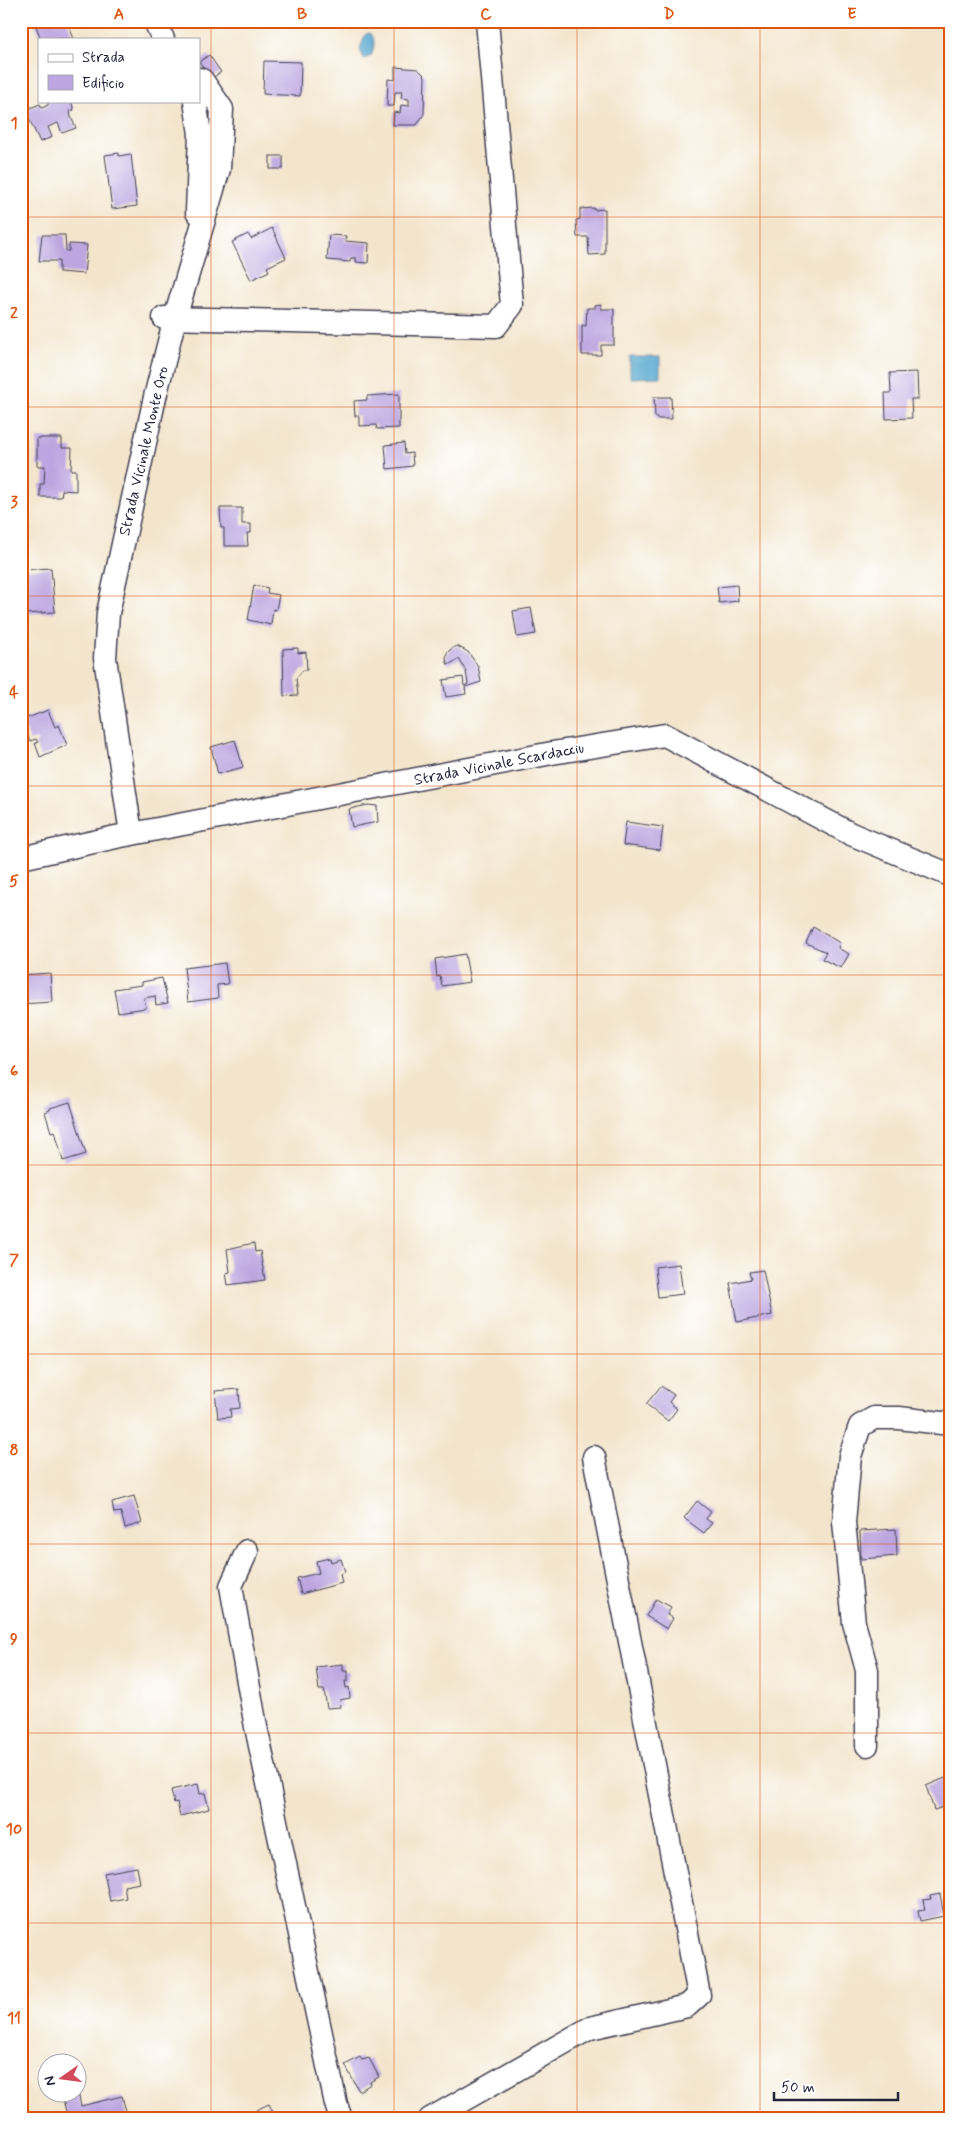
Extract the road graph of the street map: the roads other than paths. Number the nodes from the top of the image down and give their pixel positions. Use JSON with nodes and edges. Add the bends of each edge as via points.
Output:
{"nodes":[{"id":1,"x":155,"y":21,"type":"edge"},
{"id":2,"x":487,"y":21,"type":"edge"},
{"id":3,"x":163,"y":38,"type":"edge"},
{"id":4,"x":200,"y":79,"type":"edge"},
{"id":5,"x":195,"y":102,"type":"edge"},
{"id":6,"x":170,"y":318,"type":"junction"},
{"id":7,"x":124,"y":836,"type":"junction"},
{"id":8,"x":21,"y":858,"type":"edge"},
{"id":9,"x":950,"y":875,"type":"edge"},
{"id":10,"x":950,"y":1424,"type":"edge"},
{"id":11,"x":594,"y":1457,"type":"dead end"},
{"id":12,"x":247,"y":1551,"type":"dead end"},
{"id":13,"x":867,"y":1745,"type":"dead end"},
{"id":14,"x":341,"y":2119,"type":"edge"},
{"id":15,"x":430,"y":2119,"type":"edge"}],
"edges":[{"from":1,"to":3,"type":"street"},
{"from":2,"to":6,"type":"street","via":[[512,305],[496,326]]},
{"from":4,"to":6,"type":"street","name":"Strada Vicinale Monte Oro","via":[[222,109],[219,169]]},
{"from":5,"to":6,"type":"street","name":"Strada Vicinale Monte Oro","via":[[200,134],[197,213]]},
{"from":6,"to":7,"type":"street","name":"Strada Vicinale Monte Oro","via":[[93,638]]},
{"from":7,"to":8,"type":"street","name":"Strada Vicinale Scardacciu"},
{"from":7,"to":9,"type":"street","name":"Strada Vicinale Scardacciu","via":[[552,752],[665,735],[851,834]]},
{"from":10,"to":13,"type":"street","via":[[874,1418],[860,1426],[850,1456],[844,1522],[854,1623],[868,1670]]},
{"from":11,"to":15,"type":"street","via":[[699,1995],[687,2006],[590,2028]]},
{"from":12,"to":14,"type":"street","via":[[232,1586],[256,1727]]}]}
